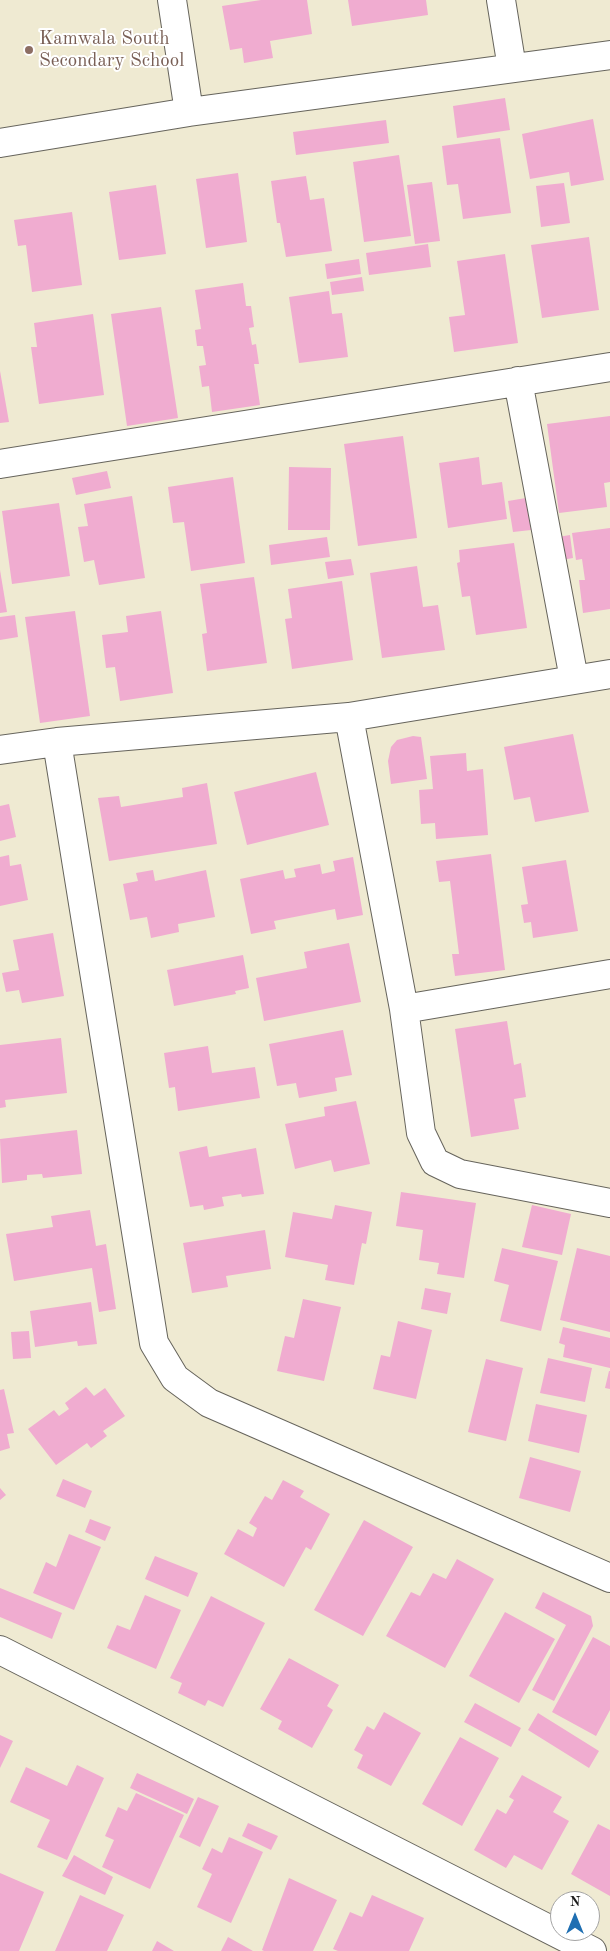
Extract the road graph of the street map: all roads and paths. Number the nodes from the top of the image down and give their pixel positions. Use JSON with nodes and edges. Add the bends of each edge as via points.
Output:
{"nodes":[{"id":1,"x":172,"y":0,"type":"edge"},
{"id":2,"x":501,"y":0,"type":"edge"},
{"id":3,"x":610,"y":55,"type":"edge"},
{"id":4,"x":512,"y":68,"type":"junction"},
{"id":5,"x":189,"y":112,"type":"junction"},
{"id":6,"x":0,"y":143,"type":"edge"},
{"id":7,"x":610,"y":367,"type":"edge"},
{"id":8,"x":518,"y":380,"type":"junction"},
{"id":9,"x":0,"y":464,"type":"edge"},
{"id":10,"x":610,"y":674,"type":"edge"},
{"id":11,"x":574,"y":679,"type":"junction"},
{"id":12,"x":349,"y":717,"type":"junction"},
{"id":13,"x":57,"y":742,"type":"junction"},
{"id":14,"x":0,"y":750,"type":"edge"},
{"id":15,"x":610,"y":974,"type":"edge"},
{"id":16,"x":404,"y":1009,"type":"junction"},
{"id":17,"x":610,"y":1203,"type":"edge"},
{"id":18,"x":610,"y":1578,"type":"edge"},
{"id":19,"x":0,"y":1650,"type":"edge"},
{"id":20,"x":592,"y":1951,"type":"edge"}],
"edges":[{"from":1,"to":5,"type":"street"},
{"from":2,"to":4,"type":"street"},
{"from":3,"to":4,"type":"street"},
{"from":4,"to":5,"type":"street"},
{"from":5,"to":6,"type":"street"},
{"from":7,"to":8,"type":"street"},
{"from":8,"to":9,"type":"street"},
{"from":8,"to":11,"type":"street"},
{"from":10,"to":11,"type":"street"},
{"from":11,"to":12,"type":"street"},
{"from":12,"to":13,"type":"street"},
{"from":12,"to":16,"type":"street"},
{"from":13,"to":14,"type":"street"},
{"from":13,"to":18,"type":"street","via":[[154,1343],[175,1378],[209,1403]]},
{"from":15,"to":16,"type":"street"},
{"from":16,"to":17,"type":"street","via":[[421,1133],[435,1162],[460,1174]]},
{"from":19,"to":20,"type":"street"}]}
